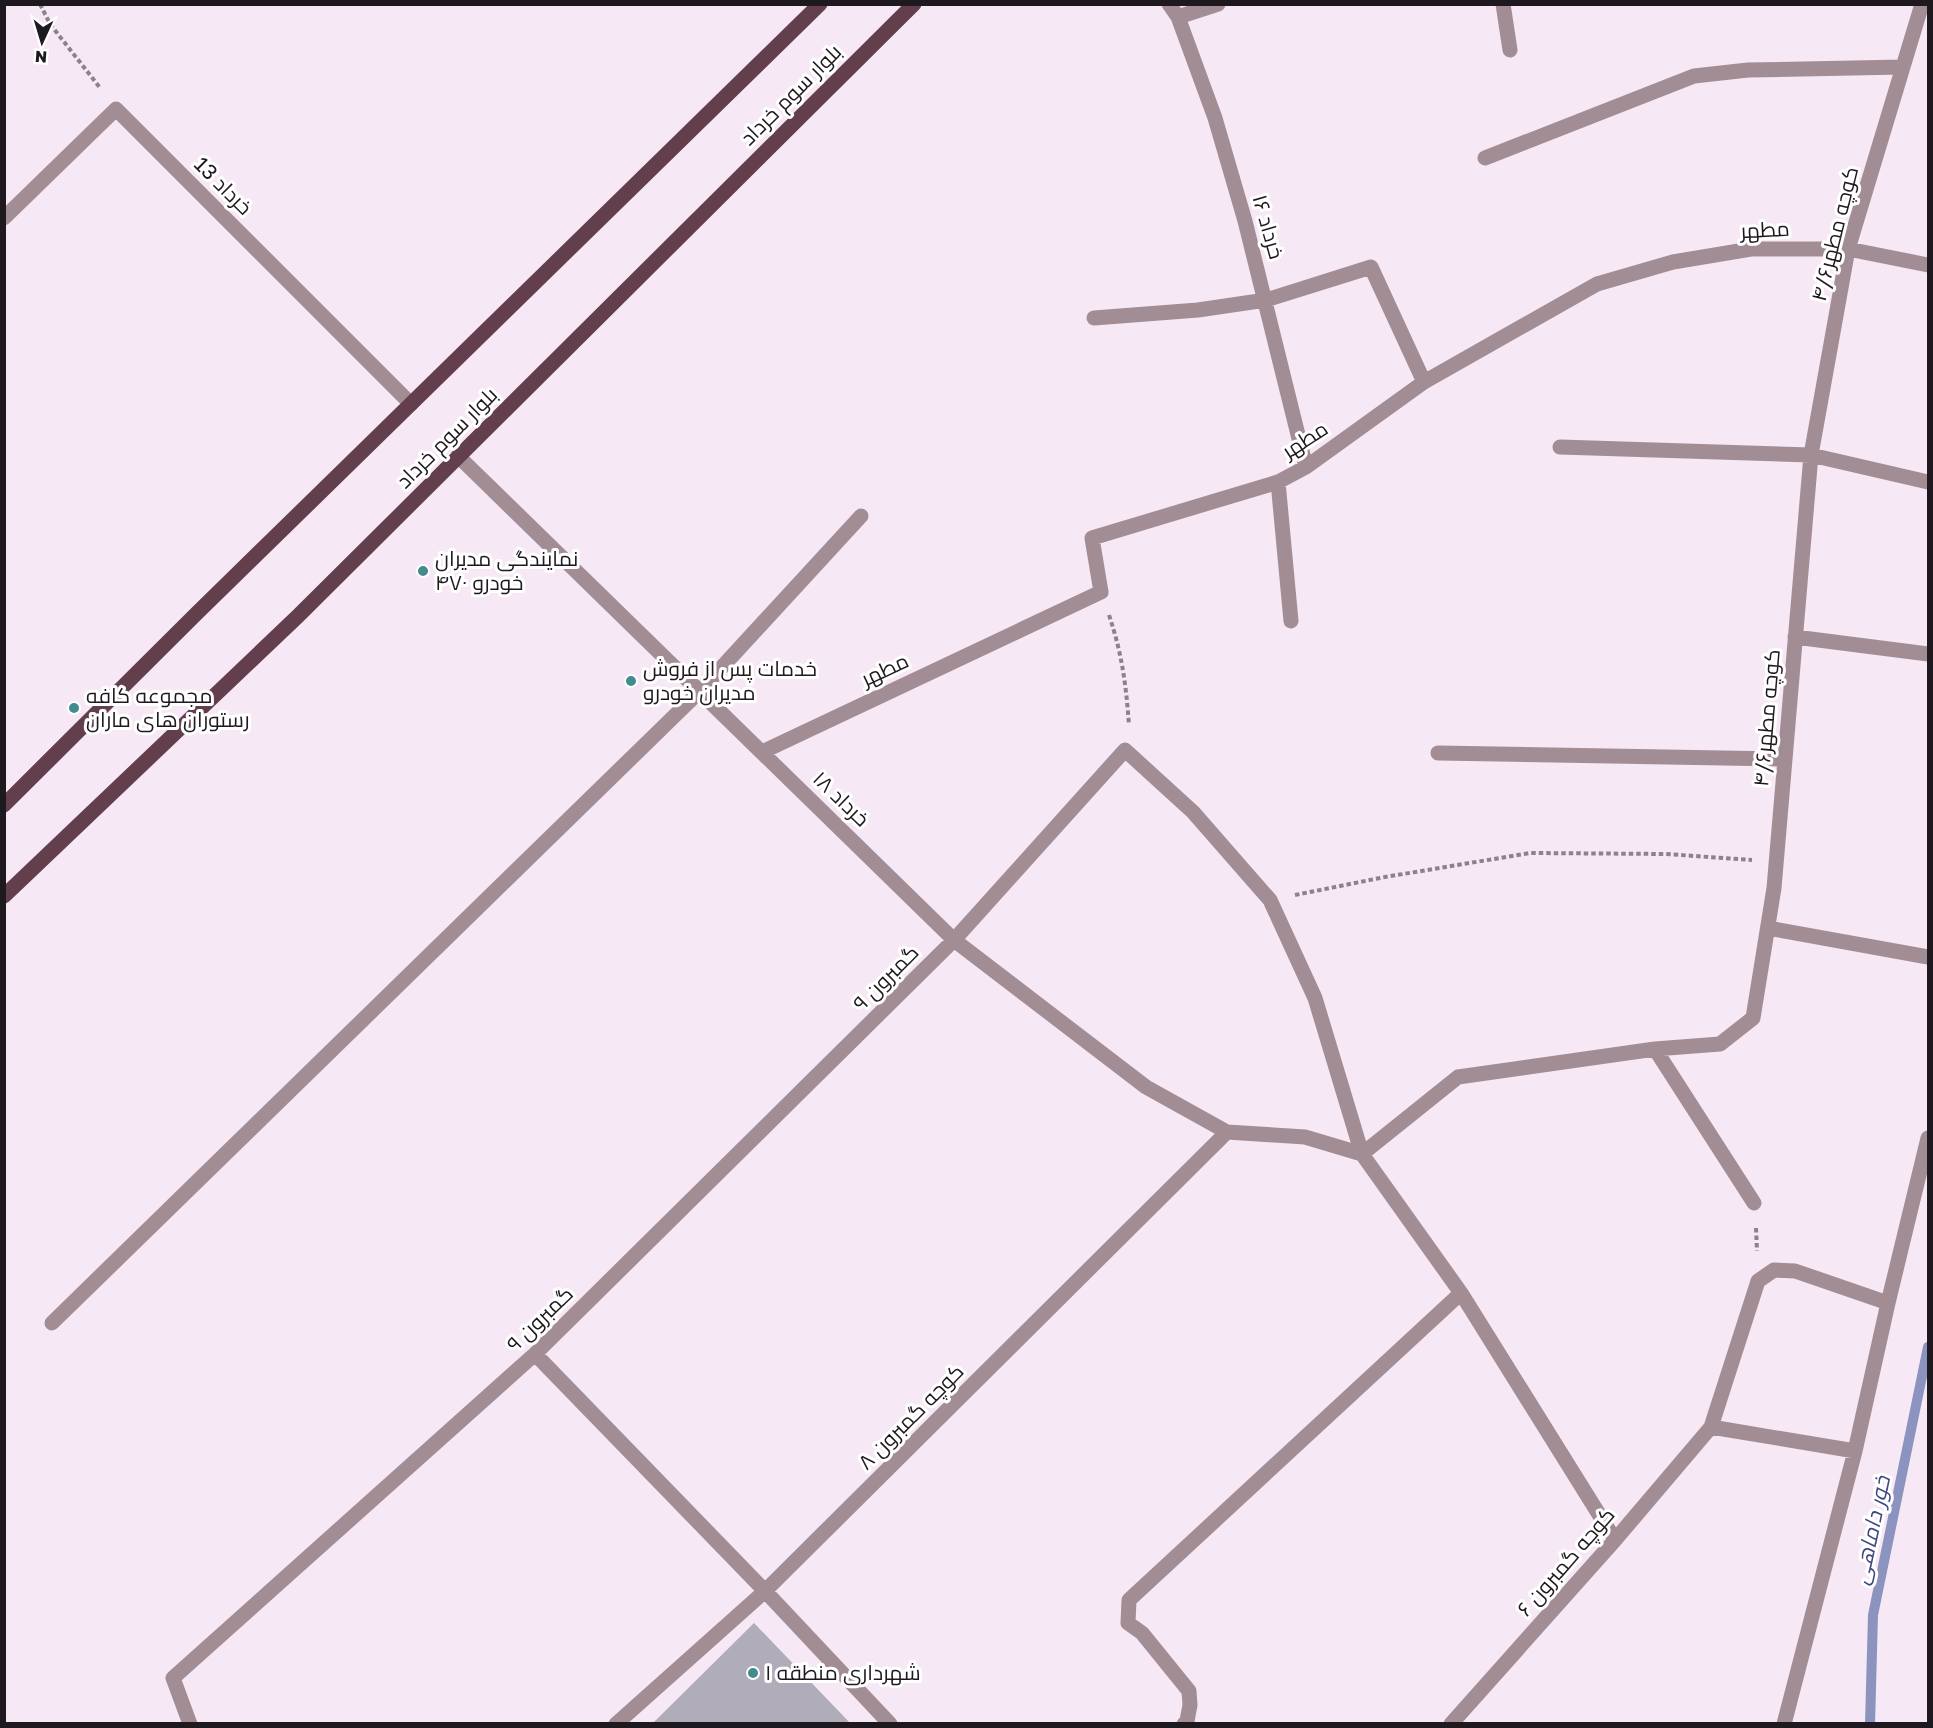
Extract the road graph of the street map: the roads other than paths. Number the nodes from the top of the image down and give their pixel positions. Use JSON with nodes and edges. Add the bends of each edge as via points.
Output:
{"nodes":[{"id":1,"x":820,"y":4,"type":"edge"},
{"id":2,"x":914,"y":4,"type":"edge"},
{"id":3,"x":1168,"y":4,"type":"edge"},
{"id":4,"x":1218,"y":4,"type":"edge"},
{"id":5,"x":1503,"y":4,"type":"edge"},
{"id":6,"x":1922,"y":4,"type":"edge"},
{"id":7,"x":1178,"y":18,"type":"junction"},
{"id":8,"x":1510,"y":50,"type":"dead end"},
{"id":9,"x":1903,"y":67,"type":"junction"},
{"id":10,"x":1485,"y":158,"type":"dead end"},
{"id":11,"x":4,"y":218,"type":"edge"},
{"id":12,"x":1848,"y":249,"type":"junction"},
{"id":13,"x":1929,"y":265,"type":"edge"},
{"id":14,"x":1266,"y":300,"type":"junction"},
{"id":15,"x":1094,"y":318,"type":"dead end"},
{"id":16,"x":1424,"y":382,"type":"junction"},
{"id":17,"x":411,"y":404,"type":"junction"},
{"id":18,"x":1560,"y":447,"type":"dead end"},
{"id":19,"x":1810,"y":455,"type":"junction"},
{"id":20,"x":458,"y":456,"type":"junction"},
{"id":21,"x":1306,"y":467,"type":"junction"},
{"id":22,"x":1278,"y":482,"type":"junction"},
{"id":23,"x":1929,"y":482,"type":"edge"},
{"id":24,"x":861,"y":516,"type":"dead end"},
{"id":25,"x":1291,"y":621,"type":"dead end"},
{"id":26,"x":1795,"y":637,"type":"junction"},
{"id":27,"x":1929,"y":654,"type":"edge"},
{"id":28,"x":700,"y":691,"type":"junction"},
{"id":29,"x":762,"y":752,"type":"junction"},
{"id":30,"x":1438,"y":753,"type":"dead end"},
{"id":31,"x":1785,"y":759,"type":"junction"},
{"id":32,"x":4,"y":805,"type":"edge"},
{"id":33,"x":4,"y":896,"type":"edge"},
{"id":34,"x":1768,"y":928,"type":"junction"},
{"id":35,"x":954,"y":939,"type":"junction"},
{"id":36,"x":1929,"y":957,"type":"edge"},
{"id":37,"x":1655,"y":1048,"type":"junction"},
{"id":38,"x":1227,"y":1132,"type":"junction"},
{"id":39,"x":1929,"y":1138,"type":"edge"},
{"id":40,"x":1362,"y":1154,"type":"junction"},
{"id":41,"x":1754,"y":1203,"type":"road end"},
{"id":42,"x":1461,"y":1293,"type":"junction"},
{"id":43,"x":1888,"y":1303,"type":"junction"},
{"id":44,"x":52,"y":1323,"type":"dead end"},
{"id":45,"x":536,"y":1354,"type":"junction"},
{"id":46,"x":1711,"y":1427,"type":"junction"},
{"id":47,"x":1855,"y":1451,"type":"junction"},
{"id":48,"x":1614,"y":1540,"type":"junction"},
{"id":49,"x":765,"y":1591,"type":"junction"},
{"id":50,"x":1782,"y":1721,"type":"edge"},
{"id":51,"x":190,"y":1724,"type":"edge"},
{"id":52,"x":616,"y":1724,"type":"edge"},
{"id":53,"x":890,"y":1724,"type":"edge"},
{"id":54,"x":1184,"y":1724,"type":"edge"},
{"id":55,"x":1451,"y":1724,"type":"edge"}],
"edges":[{"from":1,"to":17,"type":"main road","name":"بلوار سوم خرداد"},
{"from":2,"to":20,"type":"main road","name":"بلوار سوم خرداد"},
{"from":3,"to":7,"type":"street","name":"خرداد ۱۶"},
{"from":4,"to":7,"type":"street"},
{"from":5,"to":8,"type":"street"},
{"from":6,"to":9,"type":"street","name":"کوچه مطهر۴/۶"},
{"from":7,"to":14,"type":"street","name":"خرداد ۱۶","via":[[1215,118]]},
{"from":9,"to":10,"type":"street","via":[[1748,70],[1694,76]]},
{"from":9,"to":12,"type":"street","name":"کوچه مطهر۴/۶"},
{"from":11,"to":17,"type":"street","name":"خرداد 13","via":[[116,109]]},
{"from":12,"to":13,"type":"street","name":"مطهر"},
{"from":12,"to":16,"type":"street","name":"مطهر","via":[[1751,249],[1673,261],[1597,284]]},
{"from":12,"to":19,"type":"street","name":"کوچه مطهر۴/۶"},
{"from":14,"to":15,"type":"street"},
{"from":14,"to":16,"type":"street","via":[[1371,267]]},
{"from":14,"to":21,"type":"street","name":"خرداد ۱۶"},
{"from":16,"to":21,"type":"street","name":"مطهر"},
{"from":17,"to":32,"type":"main road","name":"بلوار سوم خرداد"},
{"from":18,"to":19,"type":"street"},
{"from":19,"to":23,"type":"street"},
{"from":19,"to":26,"type":"street","name":"کوچه مطهر۴/۶"},
{"from":20,"to":28,"type":"street","name":"خرداد ۱۸"},
{"from":20,"to":33,"type":"main road","name":"بلوار سوم خرداد","via":[[298,616]]},
{"from":21,"to":22,"type":"street","name":"مطهر"},
{"from":22,"to":25,"type":"street"},
{"from":22,"to":29,"type":"street","name":"مطهر","via":[[1092,538],[1101,592]]},
{"from":24,"to":28,"type":"street"},
{"from":26,"to":27,"type":"street"},
{"from":26,"to":31,"type":"street","name":"کوچه مطهر۴/۶"},
{"from":28,"to":29,"type":"street","name":"خرداد ۱۸"},
{"from":28,"to":44,"type":"street"},
{"from":29,"to":35,"type":"street","name":"خرداد ۱۸"},
{"from":30,"to":31,"type":"street"},
{"from":31,"to":34,"type":"street","name":"کوچه مطهر۴/۶"},
{"from":34,"to":36,"type":"street"},
{"from":34,"to":37,"type":"street","name":"کوچه مطهر۴/۶","via":[[1754,1018],[1720,1044]]},
{"from":35,"to":38,"type":"street","name":"خرداد ۱۸","via":[[1146,1087]]},
{"from":35,"to":40,"type":"street","name":"گمبرون ۹","via":[[1125,750],[1193,812],[1270,900],[1315,998]]},
{"from":35,"to":45,"type":"street","name":"گمبرون ۹"},
{"from":37,"to":40,"type":"street","name":"کوچه مطهر۴/۶","via":[[1458,1077]]},
{"from":37,"to":41,"type":"street"},
{"from":38,"to":40,"type":"street","via":[[1305,1137]]},
{"from":38,"to":49,"type":"street","name":"کوچه گمبرون ۸"},
{"from":39,"to":43,"type":"street"},
{"from":40,"to":42,"type":"street"},
{"from":42,"to":48,"type":"street"},
{"from":42,"to":54,"type":"street","via":[[1129,1600],[1128,1623],[1142,1633],[1189,1691],[1190,1705]]},
{"from":43,"to":46,"type":"street","via":[[1795,1271],[1774,1270],[1758,1281]]},
{"from":43,"to":47,"type":"street"},
{"from":45,"to":49,"type":"street"},
{"from":45,"to":51,"type":"street","name":"گمبرون ۹","via":[[173,1678]]},
{"from":46,"to":47,"type":"street"},
{"from":46,"to":48,"type":"street","name":"کوچه گمبرون ۶"},
{"from":47,"to":50,"type":"street"},
{"from":48,"to":55,"type":"street","name":"کوچه گمبرون ۶"},
{"from":49,"to":52,"type":"street","name":"کوچه گمبرون ۸"},
{"from":49,"to":53,"type":"street"}]}
